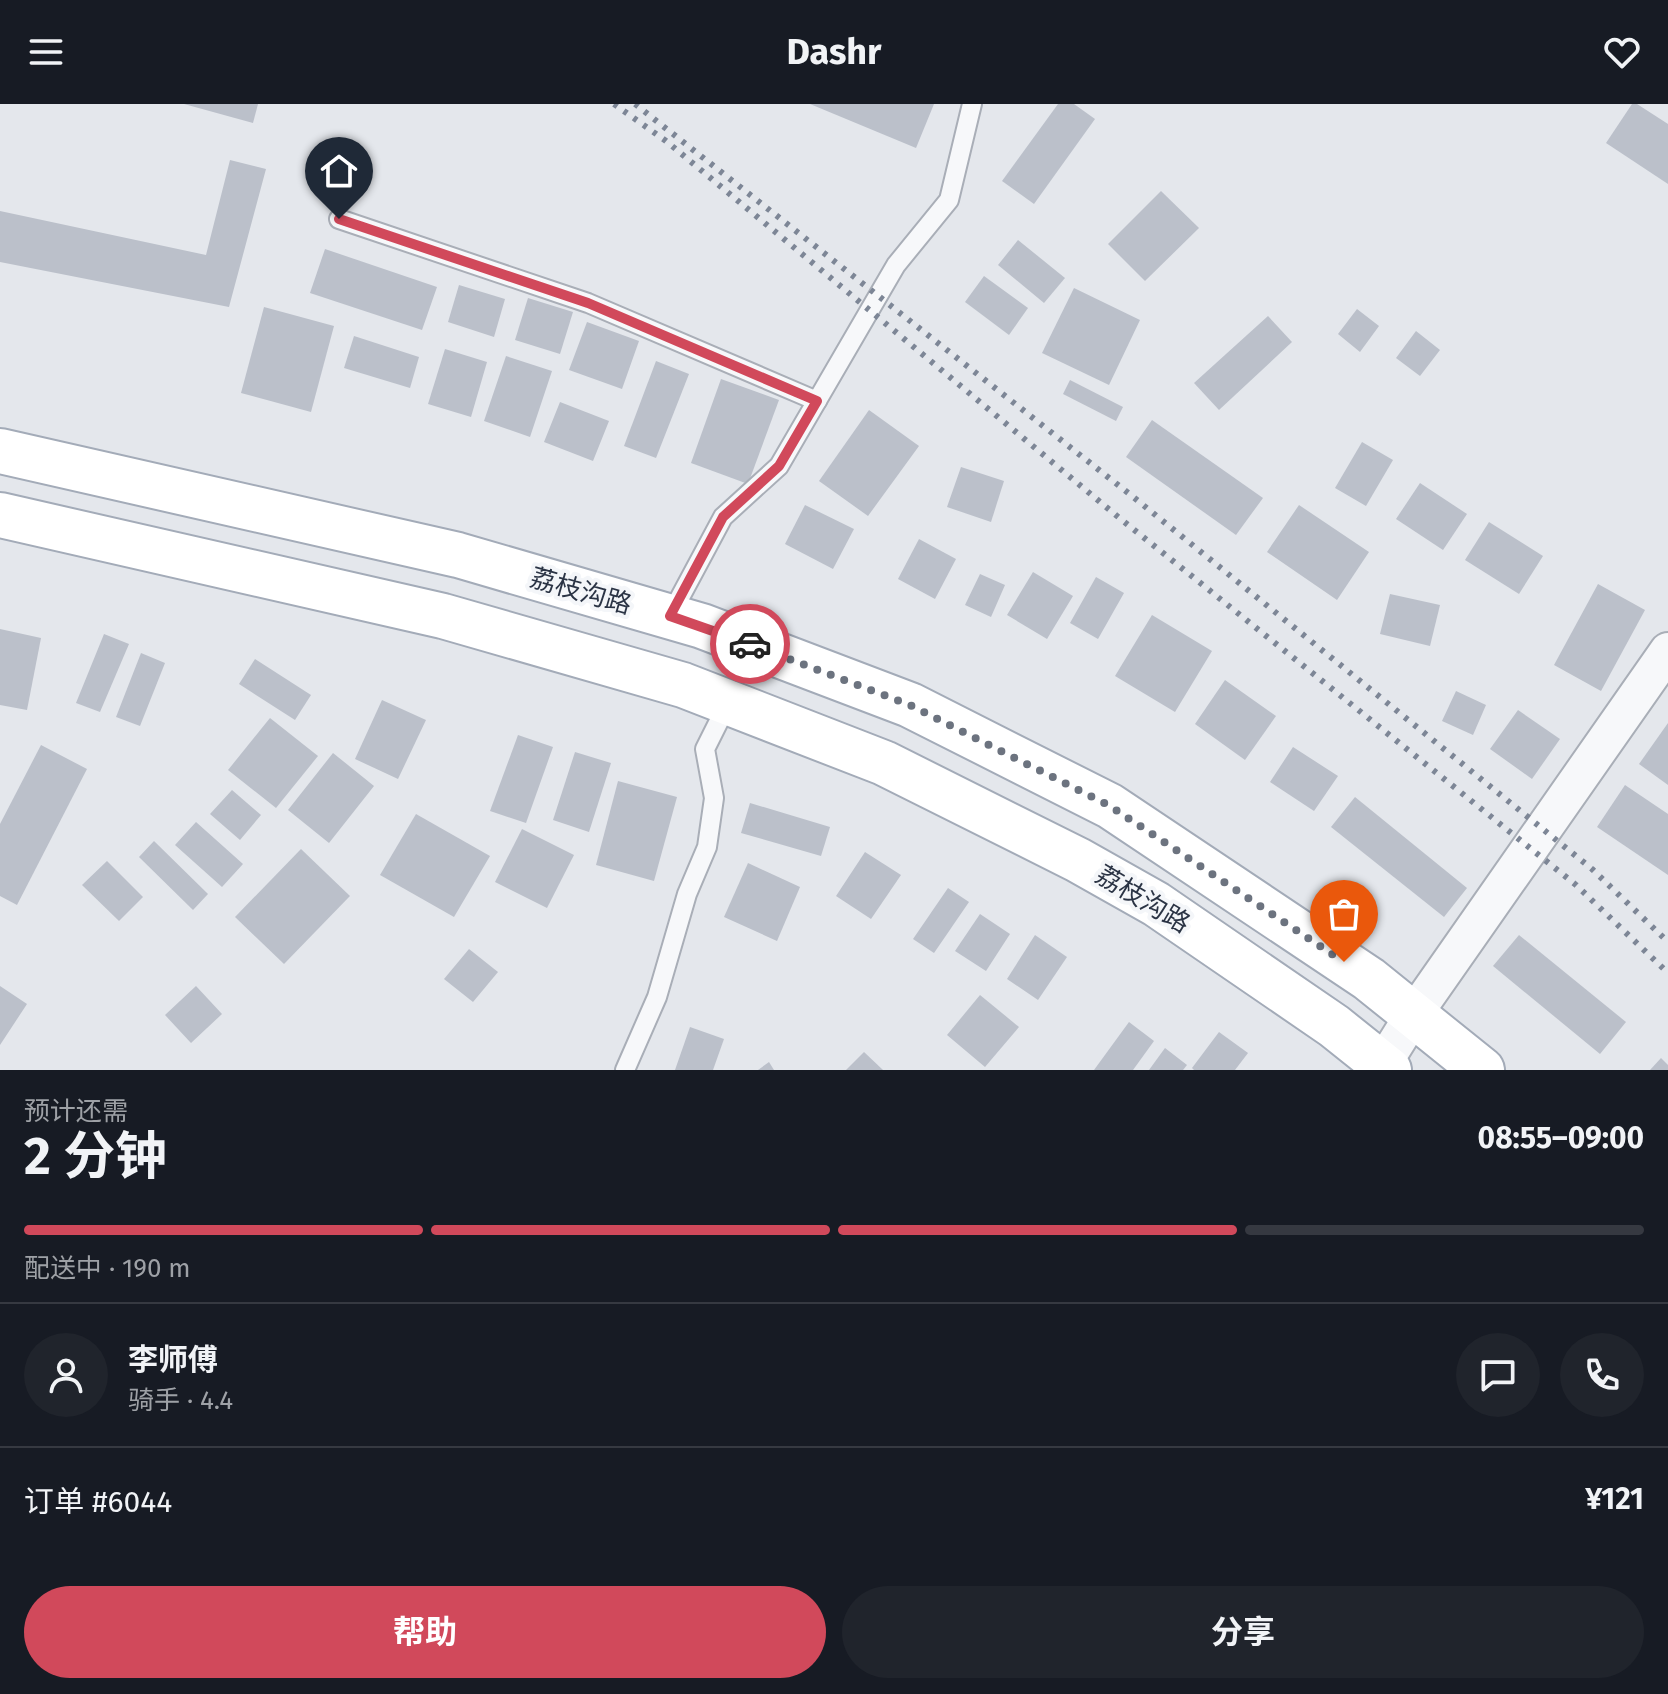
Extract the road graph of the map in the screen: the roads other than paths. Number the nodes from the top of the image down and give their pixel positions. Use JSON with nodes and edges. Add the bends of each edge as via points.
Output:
{"nodes":[{"id":1,"x":972,"y":104,"type":"edge"},
{"id":2,"x":339,"y":219,"type":"dead end"},
{"id":3,"x":817,"y":401,"type":"junction"},
{"id":4,"x":0,"y":451,"type":"edge"},
{"id":5,"x":0,"y":515,"type":"edge"},
{"id":6,"x":670,"y":616,"type":"junction"},
{"id":7,"x":1668,"y":651,"type":"edge"},
{"id":8,"x":728,"y":703,"type":"junction"},
{"id":9,"x":1414,"y":1014,"type":"junction"},
{"id":10,"x":1384,"y":1068,"type":"edge"},
{"id":11,"x":625,"y":1070,"type":"edge"},
{"id":12,"x":1482,"y":1070,"type":"edge"}],
"edges":[{"from":1,"to":3,"type":"lane","via":[[949,200],[896,265]]},
{"from":2,"to":3,"type":"lane","via":[[588,303]]},
{"from":3,"to":6,"type":"lane","via":[[779,466],[723,517]]},
{"from":4,"to":6,"type":"main road","name":"荔枝沟路","via":[[458,555]]},
{"from":5,"to":8,"type":"main road","name":"荔枝沟路","via":[[443,616],[683,685]]},
{"from":6,"to":9,"type":"main road","name":"荔枝沟路","via":[[910,705],[1110,806]]},
{"from":7,"to":9,"type":"street"},
{"from":8,"to":10,"type":"main road","name":"荔枝沟路","via":[[884,763],[1078,860],[1156,904],[1334,1026]]},
{"from":8,"to":11,"type":"lane","via":[[705,749],[714,798],[707,847],[687,894],[657,997]]},
{"from":9,"to":10,"type":"street"},
{"from":9,"to":12,"type":"main road","name":"荔枝沟路"}]}
